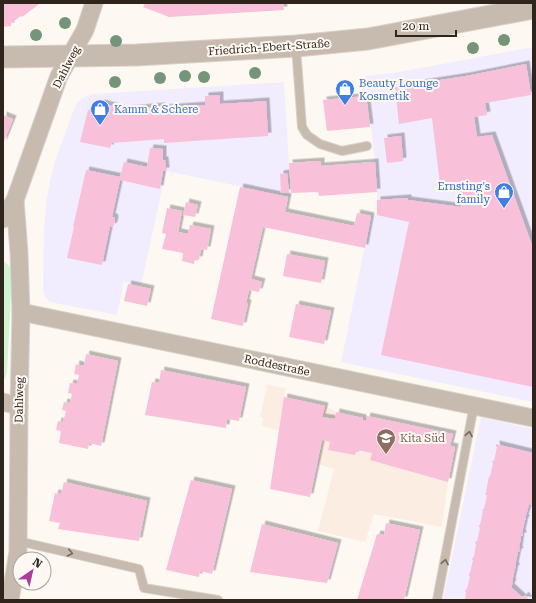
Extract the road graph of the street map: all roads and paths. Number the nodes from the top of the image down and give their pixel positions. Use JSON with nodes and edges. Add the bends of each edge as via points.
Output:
{"nodes":[{"id":1,"x":94,"y":3,"type":"edge"},
{"id":2,"x":533,"y":8,"type":"edge"},
{"id":3,"x":296,"y":46,"type":"junction"},
{"id":4,"x":70,"y":56,"type":"junction"},
{"id":5,"x":3,"y":58,"type":"edge"},
{"id":6,"x":367,"y":146,"type":"dead end"},
{"id":7,"x":15,"y":200,"type":"junction"},
{"id":8,"x":3,"y":219,"type":"edge"},
{"id":9,"x":21,"y":312,"type":"junction"},
{"id":10,"x":11,"y":404,"type":"edge"},
{"id":11,"x":474,"y":405,"type":"junction"},
{"id":12,"x":533,"y":418,"type":"edge"},
{"id":13,"x":18,"y":542,"type":"junction"},
{"id":14,"x":10,"y":600,"type":"edge"},
{"id":15,"x":218,"y":600,"type":"edge"},
{"id":16,"x":437,"y":600,"type":"edge"}],
"edges":[{"from":1,"to":4,"type":"street","name":"Dahlweg","via":[[85,30]]},
{"from":2,"to":3,"type":"street","name":"Friedrich-Ebert-Straße","via":[[368,39]]},
{"from":3,"to":4,"type":"street","name":"Friedrich-Ebert-Straße"},
{"from":3,"to":6,"type":"lane","via":[[302,127],[307,135],[320,144],[342,151]]},
{"from":4,"to":5,"type":"street","name":"Friedrich-Ebert-Straße"},
{"from":4,"to":7,"type":"street","name":"Dahlweg","via":[[59,76]]},
{"from":7,"to":8,"type":"street","name":"Dahlweg"},
{"from":7,"to":9,"type":"street","name":"Dahlweg"},
{"from":9,"to":10,"type":"street","name":"Dahlweg"},
{"from":9,"to":11,"type":"street","name":"Roddestraße"},
{"from":10,"to":13,"type":"street","name":"Dahlweg"},
{"from":11,"to":12,"type":"street","name":"Roddestraße"},
{"from":16,"to":11,"type":"lane","one_way":true},
{"from":13,"to":14,"type":"street","name":"Dahlweg"},
{"from":13,"to":15,"type":"lane","one_way":true,"via":[[139,569],[144,588]]}]}
